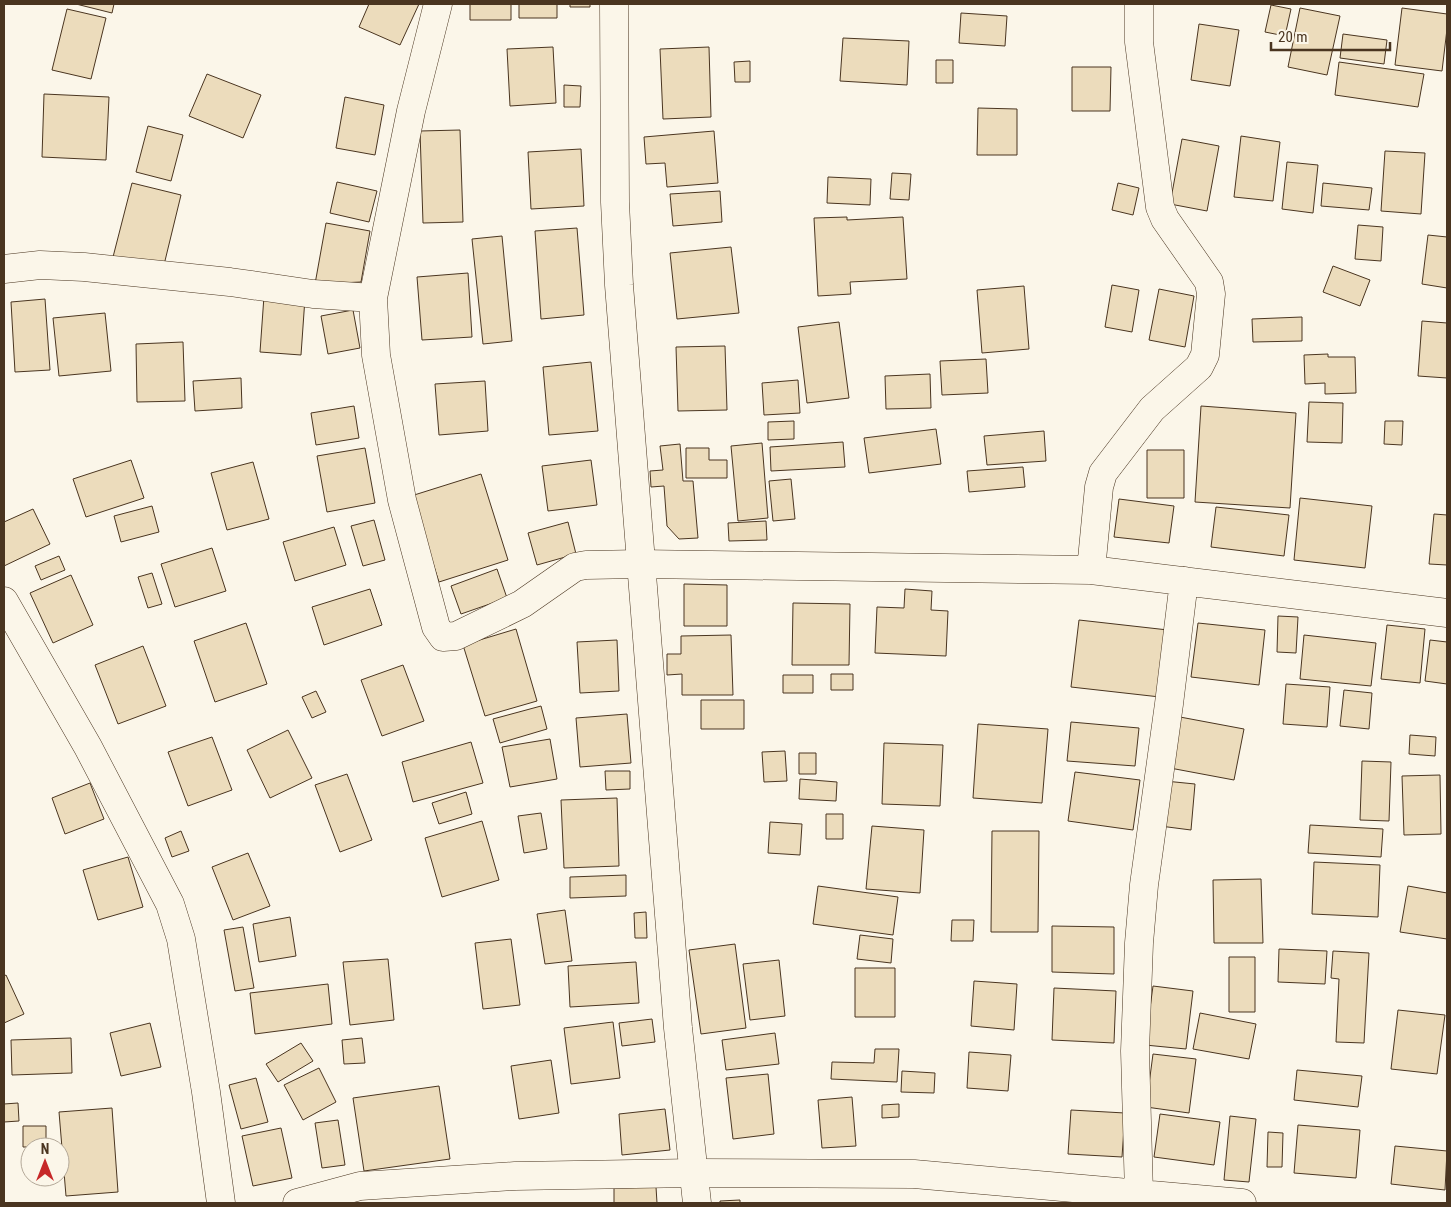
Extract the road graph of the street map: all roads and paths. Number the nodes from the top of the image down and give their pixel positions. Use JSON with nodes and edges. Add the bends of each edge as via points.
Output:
{"nodes":[{"id":1,"x":438,"y":4,"type":"edge"},
{"id":2,"x":614,"y":4,"type":"edge"},
{"id":3,"x":1139,"y":4,"type":"edge"},
{"id":4,"x":4,"y":269,"type":"edge"},
{"id":5,"x":373,"y":298,"type":"junction"},
{"id":6,"x":640,"y":564,"type":"junction"},
{"id":7,"x":1091,"y":570,"type":"junction"},
{"id":8,"x":1184,"y":581,"type":"junction"},
{"id":9,"x":4,"y":601,"type":"edge"},
{"id":10,"x":1447,"y":613,"type":"edge"},
{"id":11,"x":694,"y":1173,"type":"junction"},
{"id":12,"x":1139,"y":1194,"type":"junction"},
{"id":13,"x":221,"y":1203,"type":"edge"},
{"id":14,"x":297,"y":1203,"type":"edge"},
{"id":15,"x":697,"y":1203,"type":"edge"},
{"id":16,"x":1237,"y":1203,"type":"edge"},
{"id":17,"x":1242,"y":1203,"type":"edge"}],
"edges":[{"from":1,"to":5,"type":"street","via":[[411,111]]},
{"from":2,"to":6,"type":"street","via":[[618,285]]},
{"from":3,"to":7,"type":"street","via":[[1139,42],[1160,207],[1209,282],[1211,294],[1205,355],[1199,367],[1152,410],[1103,473]]},
{"from":4,"to":5,"type":"street","via":[[40,265],[84,267]]},
{"from":5,"to":6,"type":"street","via":[[376,355],[402,500],[436,627],[443,637],[456,636],[522,604],[575,568]]},
{"from":6,"to":7,"type":"street"},
{"from":6,"to":11,"type":"street","via":[[679,1037]]},
{"from":7,"to":8,"type":"street"},
{"from":8,"to":10,"type":"street"},
{"from":8,"to":12,"type":"street","via":[[1139,943],[1135,1051]]},
{"from":9,"to":13,"type":"street","via":[[88,747],[170,904],[181,939]]},
{"from":11,"to":12,"type":"street","via":[[914,1174]]},
{"from":11,"to":14,"type":"street","via":[[515,1176],[360,1186]]},
{"from":11,"to":15,"type":"street"},
{"from":12,"to":16,"type":"street"},
{"from":16,"to":17,"type":"street"}]}
